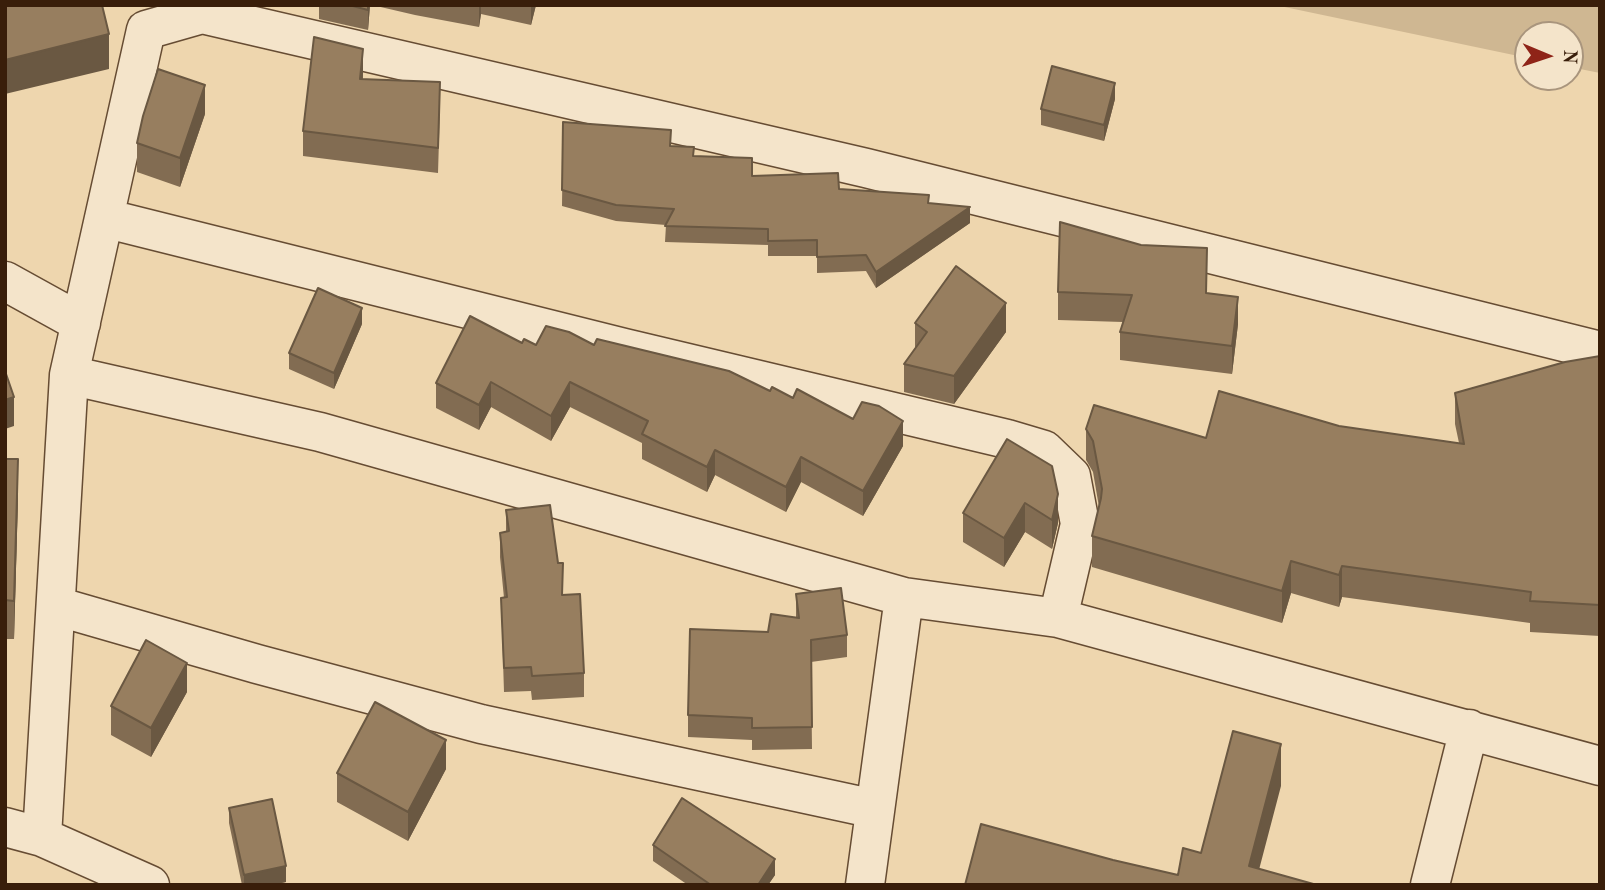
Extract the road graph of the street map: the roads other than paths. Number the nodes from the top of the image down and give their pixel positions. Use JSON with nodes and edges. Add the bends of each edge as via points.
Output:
{"nodes":[{"id":1,"x":204,"y":9,"type":"edge"},
{"id":2,"x":104,"y":218,"type":"junction"},
{"id":3,"x":5,"y":281,"type":"edge"},
{"id":4,"x":81,"y":323,"type":"junction"},
{"id":5,"x":1600,"y":351,"type":"edge"},
{"id":6,"x":69,"y":375,"type":"junction"},
{"id":7,"x":904,"y":597,"type":"junction"},
{"id":8,"x":56,"y":606,"type":"junction"},
{"id":9,"x":1058,"y":618,"type":"junction"},
{"id":10,"x":1469,"y":729,"type":"junction"},
{"id":11,"x":1600,"y":766,"type":"edge"},
{"id":12,"x":875,"y":809,"type":"junction"},
{"id":13,"x":5,"y":827,"type":"edge"},
{"id":14,"x":42,"y":837,"type":"junction"},
{"id":15,"x":149,"y":885,"type":"edge"},
{"id":16,"x":865,"y":885,"type":"edge"},
{"id":17,"x":1430,"y":885,"type":"edge"}],
"edges":[{"from":1,"to":2,"type":"lane","via":[[146,30]]},
{"from":1,"to":5,"type":"lane"},
{"from":2,"to":4,"type":"lane"},
{"from":2,"to":9,"type":"lane","via":[[1044,450],[1071,476],[1080,524]]},
{"from":3,"to":4,"type":"lane"},
{"from":4,"to":6,"type":"lane"},
{"from":6,"to":7,"type":"lane","via":[[320,432]]},
{"from":6,"to":8,"type":"lane"},
{"from":7,"to":9,"type":"lane"},
{"from":7,"to":12,"type":"lane"},
{"from":8,"to":12,"type":"lane","via":[[481,724]]},
{"from":8,"to":14,"type":"lane"},
{"from":9,"to":10,"type":"lane"},
{"from":10,"to":11,"type":"lane"},
{"from":10,"to":17,"type":"lane"},
{"from":12,"to":16,"type":"lane"},
{"from":13,"to":14,"type":"lane"},
{"from":14,"to":15,"type":"lane"}]}
